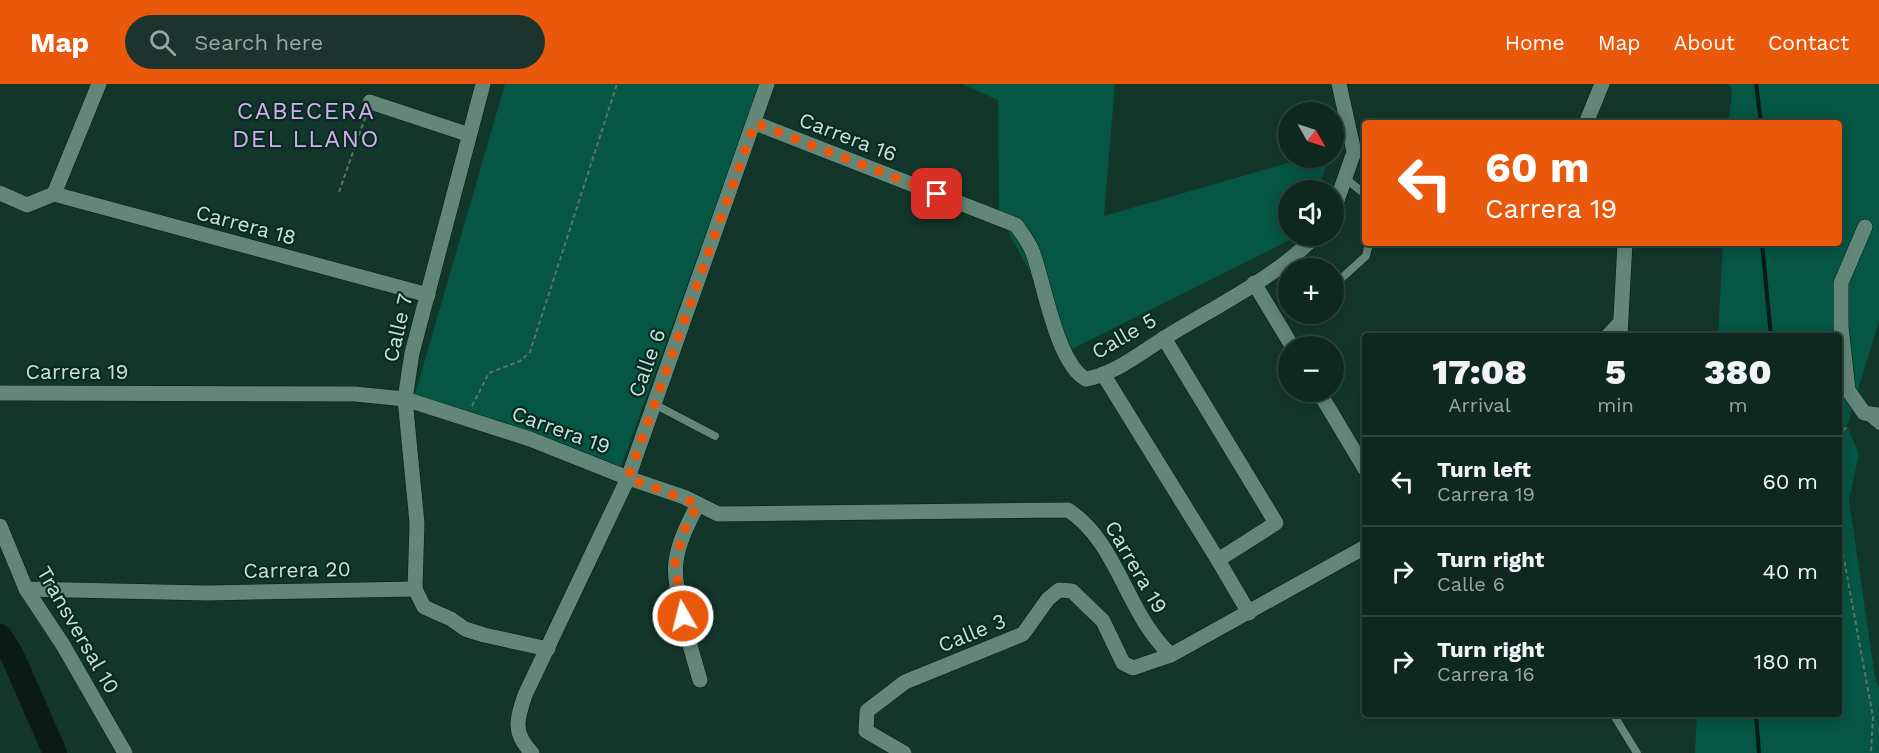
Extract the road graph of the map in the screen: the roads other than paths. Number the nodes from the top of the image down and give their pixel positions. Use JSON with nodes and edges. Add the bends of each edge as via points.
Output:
{"nodes":[{"id":1,"x":99,"y":84,"type":"edge"},
{"id":2,"x":483,"y":84,"type":"edge"},
{"id":3,"x":767,"y":84,"type":"edge"},
{"id":4,"x":1339,"y":84,"type":"edge"},
{"id":5,"x":1602,"y":84,"type":"edge"},
{"id":6,"x":370,"y":102,"type":"road end"},
{"id":7,"x":1587,"y":120,"type":"edge"},
{"id":8,"x":755,"y":123,"type":"junction"},
{"id":9,"x":468,"y":134,"type":"junction"},
{"id":10,"x":1359,"y":153,"type":"edge"},
{"id":11,"x":1346,"y":179,"type":"junction"},
{"id":12,"x":1344,"y":184,"type":"edge"},
{"id":13,"x":1362,"y":192,"type":"edge"},
{"id":14,"x":0,"y":193,"type":"edge"},
{"id":15,"x":54,"y":194,"type":"junction"},
{"id":16,"x":993,"y":215,"type":"joint"},
{"id":17,"x":1865,"y":227,"type":"dead end"},
{"id":18,"x":1304,"y":246,"type":"edge"},
{"id":19,"x":1368,"y":246,"type":"edge"},
{"id":20,"x":1625,"y":246,"type":"edge"},
{"id":21,"x":1344,"y":276,"type":"edge"},
{"id":22,"x":1254,"y":283,"type":"junction"},
{"id":23,"x":428,"y":295,"type":"junction"},
{"id":24,"x":1620,"y":318,"type":"junction"},
{"id":25,"x":1605,"y":333,"type":"edge"},
{"id":26,"x":1620,"y":333,"type":"edge"},
{"id":27,"x":1842,"y":333,"type":"edge"},
{"id":28,"x":1842,"y":335,"type":"edge"},
{"id":29,"x":1286,"y":336,"type":"edge"},
{"id":30,"x":1164,"y":338,"type":"junction"},
{"id":31,"x":1103,"y":374,"type":"junction"},
{"id":32,"x":0,"y":393,"type":"edge"},
{"id":33,"x":405,"y":399,"type":"junction"},
{"id":34,"x":1325,"y":402,"type":"edge"},
{"id":35,"x":654,"y":404,"type":"junction"},
{"id":36,"x":1871,"y":414,"type":"edge"},
{"id":37,"x":1879,"y":426,"type":"edge"},
{"id":38,"x":715,"y":436,"type":"dead end"},
{"id":39,"x":1362,"y":464,"type":"edge"},
{"id":40,"x":628,"y":478,"type":"junction"},
{"id":41,"x":698,"y":504,"type":"junction"},
{"id":42,"x":0,"y":526,"type":"edge"},
{"id":43,"x":1362,"y":549,"type":"edge"},
{"id":44,"x":1218,"y":560,"type":"junction"},
{"id":45,"x":415,"y":588,"type":"junction"},
{"id":46,"x":26,"y":589,"type":"junction"},
{"id":47,"x":1249,"y":613,"type":"junction"},
{"id":48,"x":548,"y":649,"type":"junction"},
{"id":49,"x":1171,"y":655,"type":"junction"},
{"id":50,"x":700,"y":680,"type":"dead end"},
{"id":51,"x":1615,"y":717,"type":"edge"},
{"id":52,"x":125,"y":753,"type":"edge"},
{"id":53,"x":532,"y":753,"type":"edge"},
{"id":54,"x":904,"y":753,"type":"edge"},
{"id":55,"x":1637,"y":753,"type":"edge"}],
"edges":[{"from":1,"to":15,"type":"street"},
{"from":2,"to":9,"type":"street","name":"Calle 7"},
{"from":3,"to":8,"type":"street","name":"Calle 6"},
{"from":4,"to":10,"type":"street"},
{"from":5,"to":7,"type":"street"},
{"from":6,"to":9,"type":"street"},
{"from":8,"to":16,"type":"street","name":"Carrera 16"},
{"from":8,"to":35,"type":"street","name":"Calle 6"},
{"from":9,"to":23,"type":"street","name":"Calle 7"},
{"from":10,"to":11,"type":"street"},
{"from":11,"to":12,"type":"street"},
{"from":11,"to":13,"type":"lane"},
{"from":14,"to":15,"type":"street","via":[[27,205]]},
{"from":15,"to":23,"type":"street","name":"Carrera 18"},
{"from":16,"to":31,"type":"street","name":"Calle 5","via":[[1016,225],[1025,237],[1073,368],[1086,379]]},
{"from":17,"to":27,"type":"street","via":[[1841,283]]},
{"from":18,"to":22,"type":"street","name":"Calle 5"},
{"from":19,"to":21,"type":"lane","via":[[1366,256]]},
{"from":20,"to":24,"type":"street"},
{"from":22,"to":29,"type":"street"},
{"from":22,"to":30,"type":"street","name":"Calle 5"},
{"from":23,"to":33,"type":"street","name":"Calle 7","via":[[412,353]]},
{"from":24,"to":25,"type":"lane"},
{"from":24,"to":26,"type":"street"},
{"from":28,"to":36,"type":"street","via":[[1848,390]]},
{"from":30,"to":31,"type":"street","name":"Calle 5"},
{"from":30,"to":44,"type":"street","via":[[1276,523]]},
{"from":31,"to":44,"type":"street"},
{"from":32,"to":33,"type":"street","name":"Carrera 19","via":[[355,393]]},
{"from":33,"to":40,"type":"street","name":"Carrera 19","via":[[530,439]]},
{"from":33,"to":45,"type":"street","name":"Calle 7","via":[[417,523]]},
{"from":34,"to":39,"type":"street"},
{"from":35,"to":38,"type":"lane"},
{"from":35,"to":40,"type":"street","name":"Calle 6"},
{"from":36,"to":37,"type":"lane"},
{"from":40,"to":41,"type":"street","name":"Carrera 19"},
{"from":40,"to":48,"type":"street","name":"Calle 6"},
{"from":41,"to":49,"type":"street","name":"Carrera 19","via":[[718,514],[1068,510],[1092,529],[1145,627]]},
{"from":41,"to":50,"type":"street","via":[[683,533],[675,563],[683,616]]},
{"from":42,"to":46,"type":"street","name":"Transversal 10"},
{"from":43,"to":47,"type":"street","name":"Calle 3"},
{"from":44,"to":47,"type":"street"},
{"from":45,"to":46,"type":"street","name":"Carrera 20","via":[[207,593]]},
{"from":45,"to":48,"type":"street","via":[[424,607],[465,629]]},
{"from":46,"to":52,"type":"street","name":"Transversal 10"},
{"from":47,"to":49,"type":"street","name":"Calle 3"},
{"from":48,"to":53,"type":"street","via":[[516,722],[524,745]]},
{"from":49,"to":54,"type":"street","name":"Calle 3","via":[[1133,668],[1123,663],[1103,621],[1072,591],[1059,590],[1023,634],[905,682],[867,711],[866,731]]},
{"from":51,"to":55,"type":"lane"}]}
